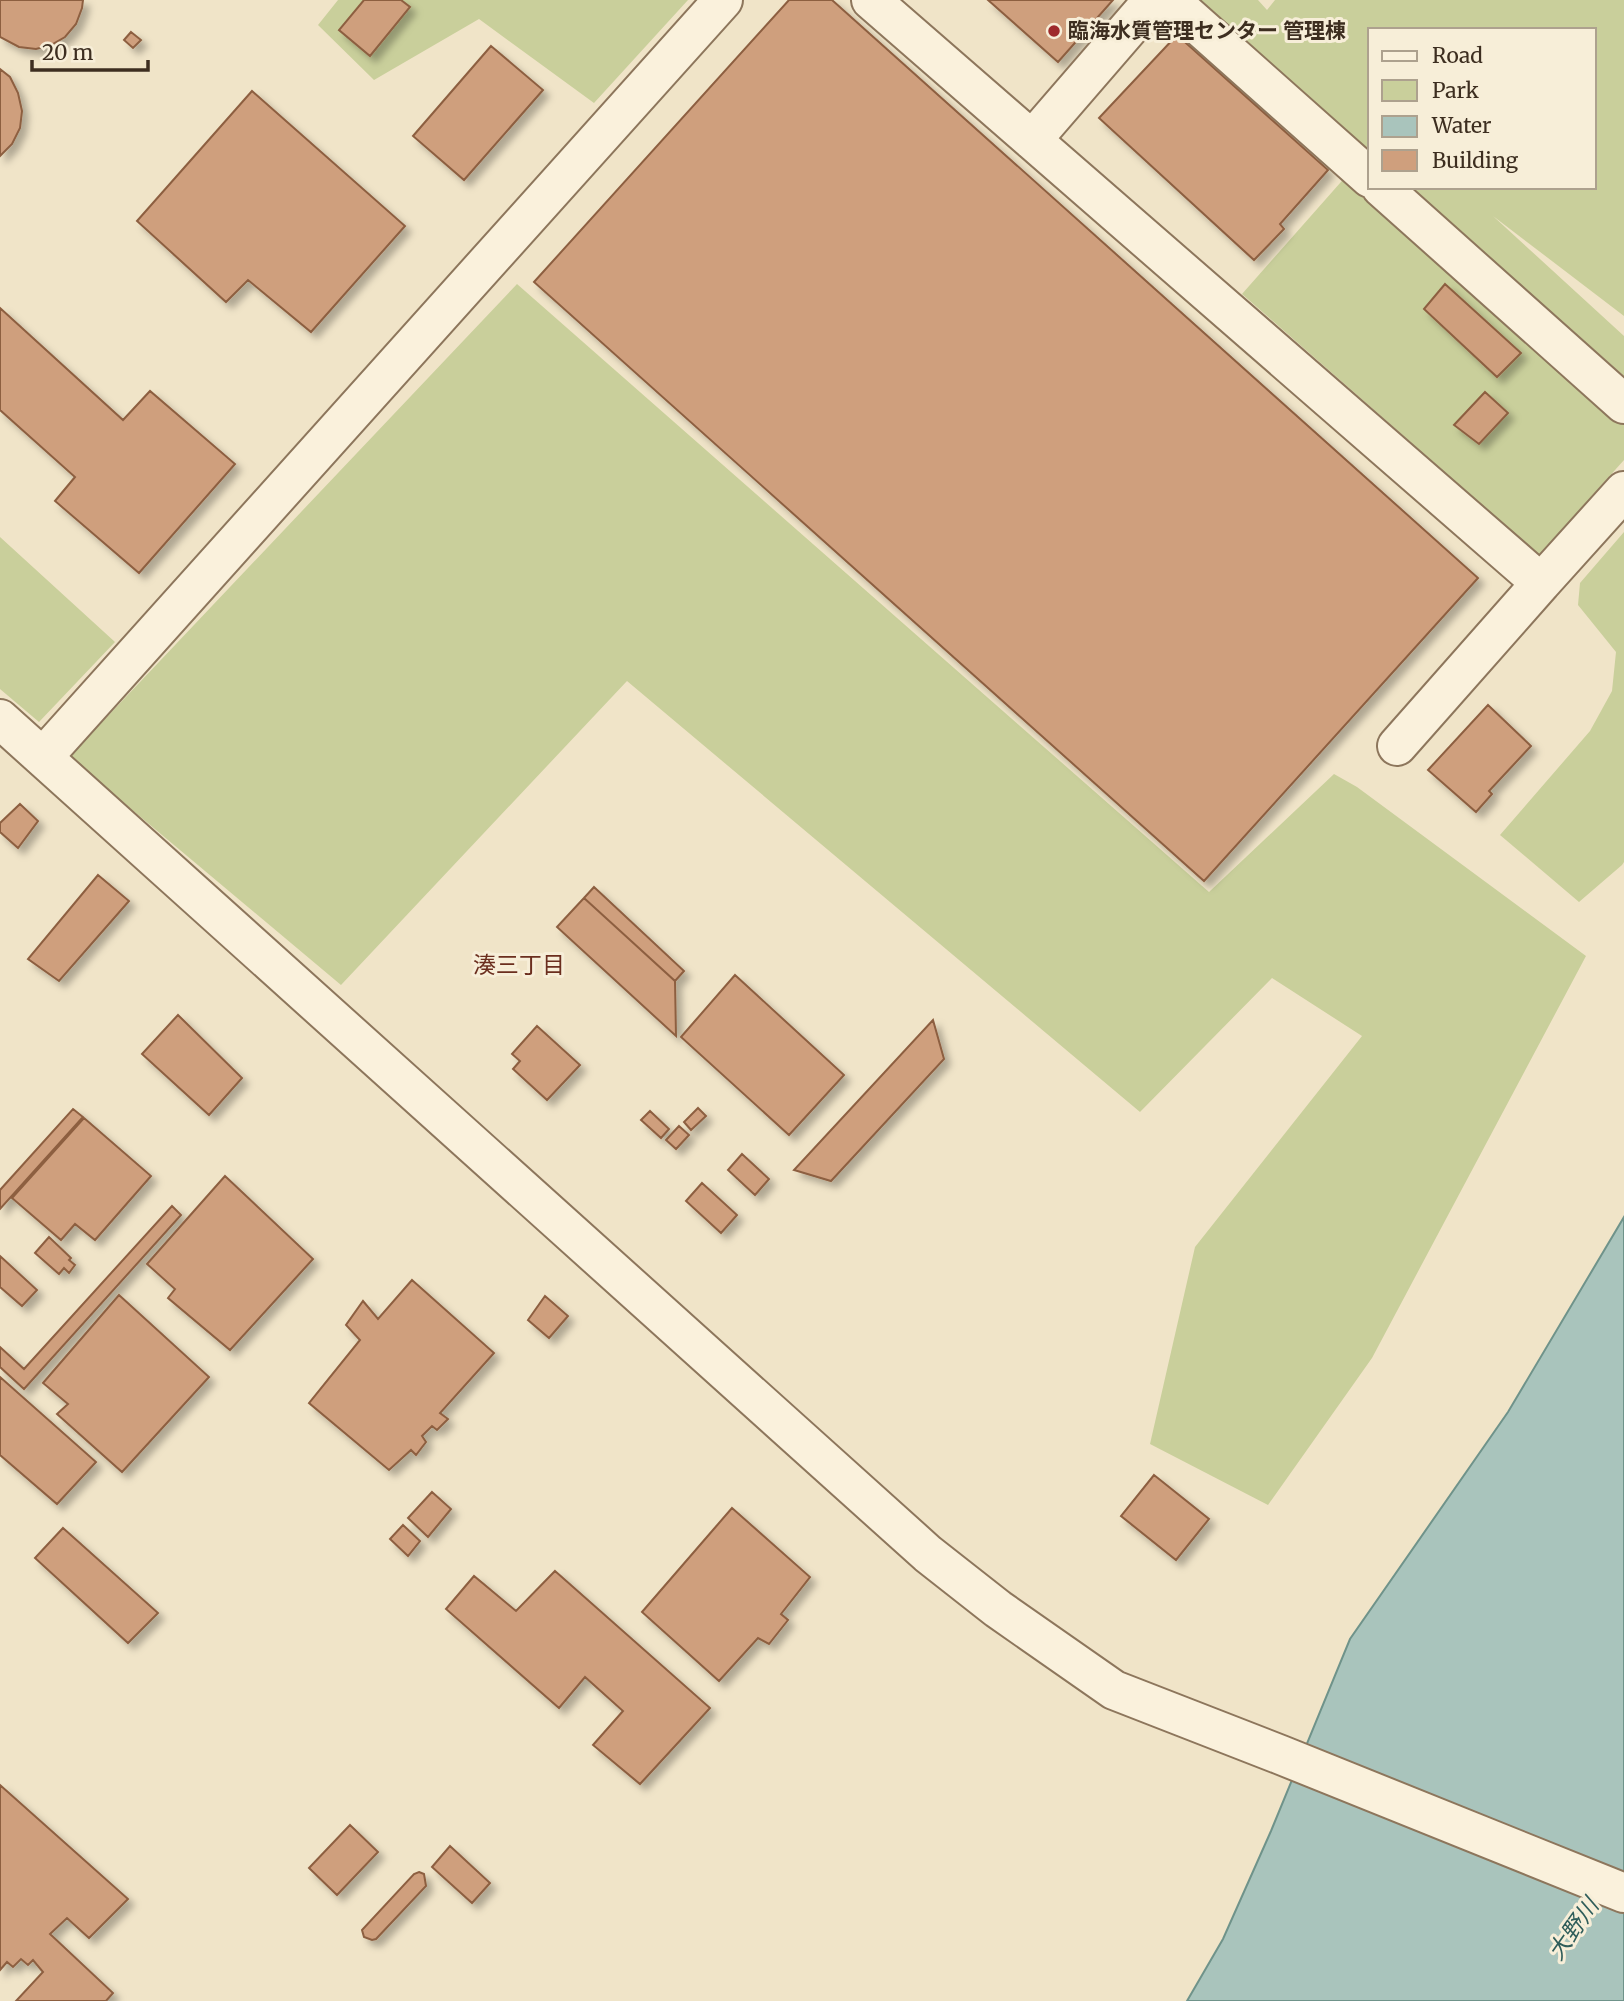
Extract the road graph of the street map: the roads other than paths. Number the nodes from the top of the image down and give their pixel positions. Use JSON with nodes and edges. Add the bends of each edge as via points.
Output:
{"nodes":[{"id":1,"x":723,"y":0,"type":"edge"},
{"id":2,"x":871,"y":0,"type":"edge"},
{"id":3,"x":1153,"y":0,"type":"edge"},
{"id":4,"x":1170,"y":0,"type":"edge"},
{"id":5,"x":1032,"y":140,"type":"junction"},
{"id":6,"x":1368,"y":176,"type":"edge"},
{"id":7,"x":1383,"y":189,"type":"edge"},
{"id":8,"x":1624,"y":404,"type":"edge"},
{"id":9,"x":1624,"y":491,"type":"edge"},
{"id":10,"x":1541,"y":583,"type":"junction"},
{"id":11,"x":0,"y":719,"type":"edge"},
{"id":12,"x":1397,"y":746,"type":"dead end"},
{"id":13,"x":43,"y":757,"type":"junction"},
{"id":14,"x":1624,"y":1893,"type":"edge"}],
"edges":[{"from":1,"to":13,"type":"street"},
{"from":2,"to":5,"type":"street"},
{"from":3,"to":5,"type":"street"},
{"from":4,"to":6,"type":"street"},
{"from":5,"to":10,"type":"street"},
{"from":7,"to":8,"type":"street"},
{"from":9,"to":10,"type":"street"},
{"from":10,"to":12,"type":"street"},
{"from":11,"to":13,"type":"street"},
{"from":13,"to":14,"type":"street","via":[[928,1554],[998,1609],[1114,1690]]}]}
